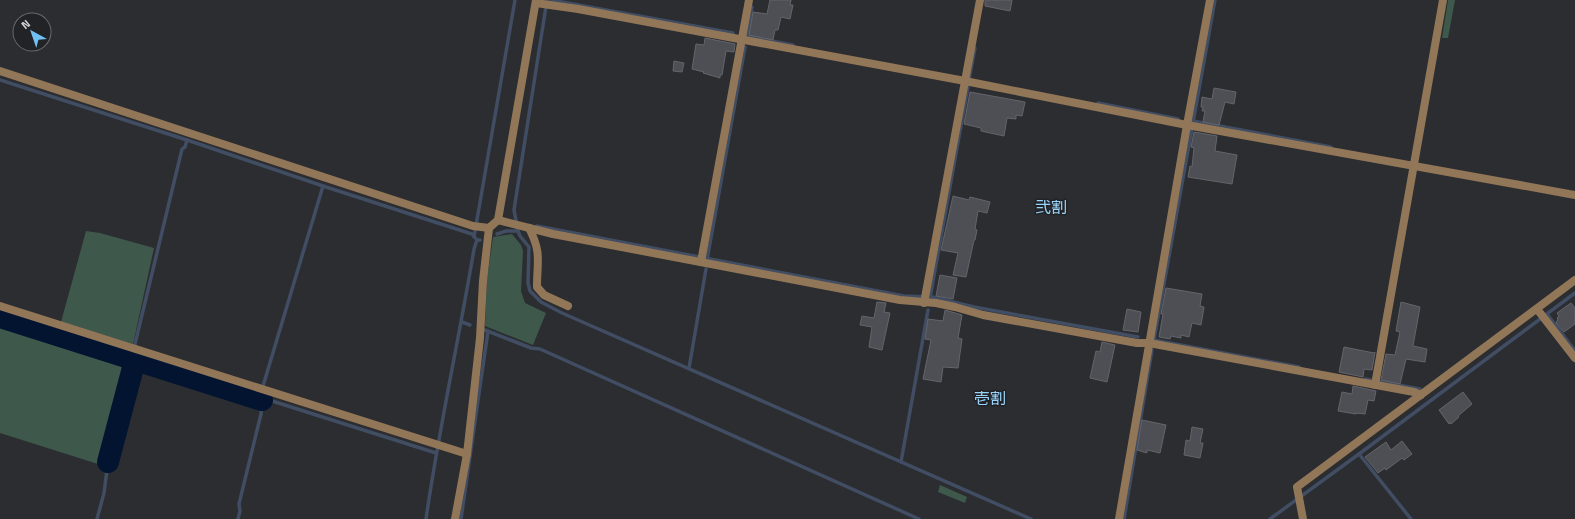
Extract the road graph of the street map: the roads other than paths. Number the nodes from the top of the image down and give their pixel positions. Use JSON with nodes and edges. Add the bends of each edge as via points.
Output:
{"nodes":[{"id":1,"x":749,"y":0,"type":"edge"},
{"id":2,"x":980,"y":0,"type":"edge"},
{"id":3,"x":1210,"y":0,"type":"edge"},
{"id":4,"x":1443,"y":0,"type":"edge"},
{"id":5,"x":538,"y":2,"type":"edge"},
{"id":6,"x":743,"y":40,"type":"junction"},
{"id":7,"x":0,"y":71,"type":"edge"},
{"id":8,"x":965,"y":81,"type":"junction"},
{"id":9,"x":1191,"y":126,"type":"junction"},
{"id":10,"x":1415,"y":164,"type":"junction"},
{"id":11,"x":1575,"y":195,"type":"edge"},
{"id":12,"x":498,"y":220,"type":"junction"},
{"id":13,"x":489,"y":228,"type":"junction"},
{"id":14,"x":526,"y":228,"type":"junction"},
{"id":15,"x":701,"y":259,"type":"junction"},
{"id":16,"x":1575,"y":280,"type":"edge"},
{"id":17,"x":925,"y":298,"type":"junction"},
{"id":18,"x":0,"y":306,"type":"edge"},
{"id":19,"x":568,"y":306,"type":"dead end"},
{"id":20,"x":1541,"y":314,"type":"junction"},
{"id":21,"x":1149,"y":343,"type":"junction"},
{"id":22,"x":1575,"y":358,"type":"edge"},
{"id":23,"x":1376,"y":382,"type":"junction"},
{"id":24,"x":1421,"y":395,"type":"junction"},
{"id":25,"x":467,"y":454,"type":"junction"},
{"id":26,"x":455,"y":519,"type":"edge"},
{"id":27,"x":1119,"y":519,"type":"edge"},
{"id":28,"x":1303,"y":519,"type":"edge"}],
"edges":[{"from":1,"to":6,"type":"street"},
{"from":2,"to":8,"type":"street"},
{"from":3,"to":9,"type":"street"},
{"from":4,"to":10,"type":"street"},
{"from":5,"to":6,"type":"street"},
{"from":5,"to":12,"type":"street"},
{"from":6,"to":8,"type":"street"},
{"from":6,"to":15,"type":"street"},
{"from":7,"to":13,"type":"street","via":[[476,226]]},
{"from":8,"to":9,"type":"street"},
{"from":8,"to":17,"type":"street"},
{"from":9,"to":10,"type":"street"},
{"from":9,"to":21,"type":"street"},
{"from":10,"to":11,"type":"street"},
{"from":10,"to":23,"type":"street"},
{"from":12,"to":13,"type":"street"},
{"from":12,"to":14,"type":"street"},
{"from":13,"to":25,"type":"street"},
{"from":14,"to":15,"type":"street"},
{"from":14,"to":19,"type":"street","via":[[535,240],[538,250],[536,287],[544,295]]},
{"from":15,"to":17,"type":"street","via":[[892,298]]},
{"from":16,"to":20,"type":"street"},
{"from":17,"to":21,"type":"street","via":[[984,315],[1137,343]]},
{"from":18,"to":25,"type":"street"},
{"from":20,"to":22,"type":"street"},
{"from":20,"to":24,"type":"street"},
{"from":21,"to":23,"type":"street"},
{"from":21,"to":27,"type":"street"},
{"from":23,"to":24,"type":"street"},
{"from":24,"to":28,"type":"street","via":[[1297,487]]},
{"from":25,"to":26,"type":"street"}]}
